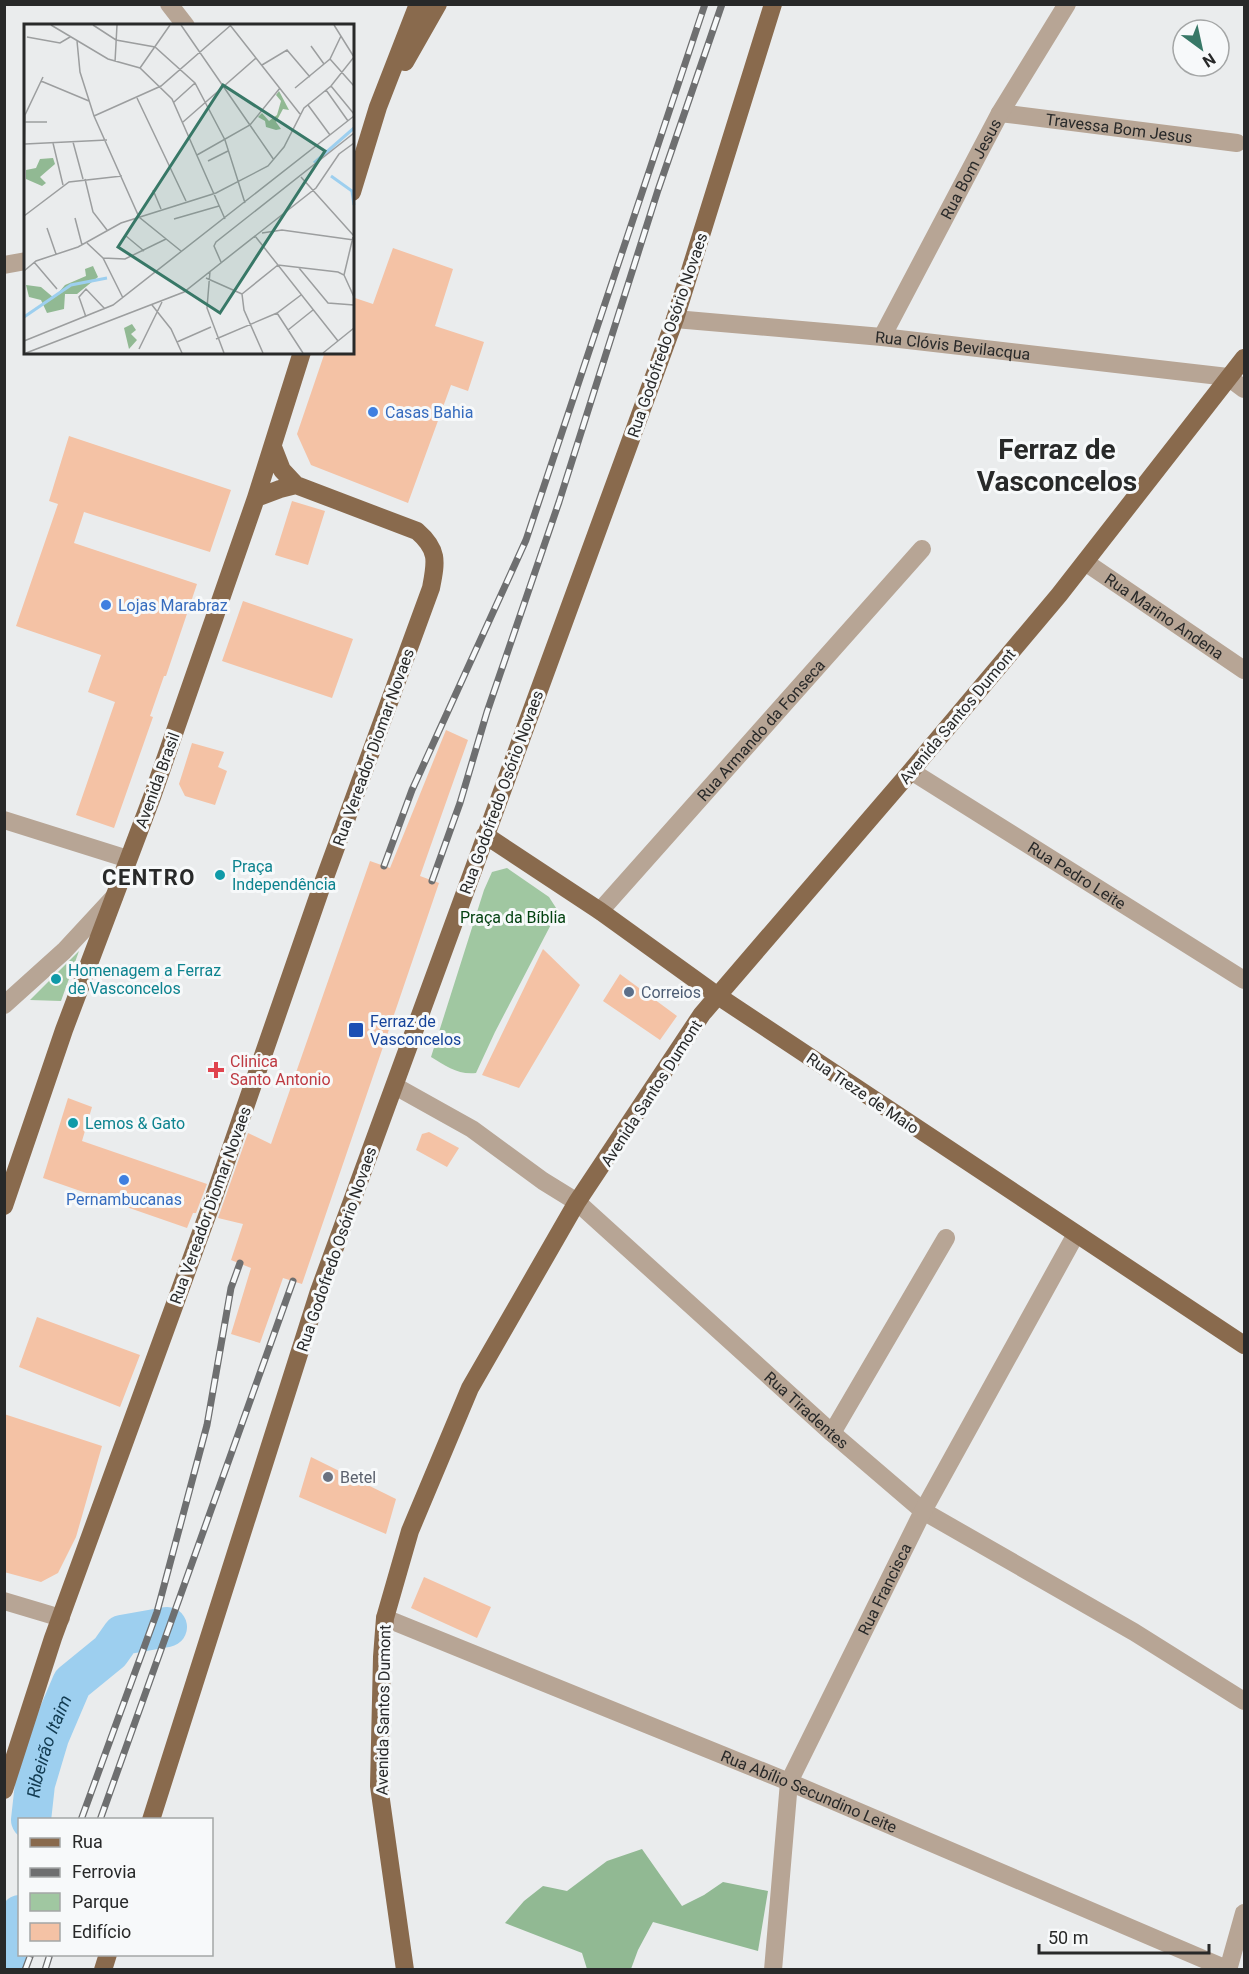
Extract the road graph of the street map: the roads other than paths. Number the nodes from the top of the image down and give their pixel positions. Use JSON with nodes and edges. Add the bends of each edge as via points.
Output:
{"nodes":[{"id":1,"x":169,"y":4,"type":"edge"},
{"id":2,"x":418,"y":4,"type":"edge"},
{"id":3,"x":438,"y":4,"type":"edge"},
{"id":4,"x":773,"y":4,"type":"edge"},
{"id":5,"x":1067,"y":4,"type":"edge"},
{"id":6,"x":184,"y":24,"type":"edge"},
{"id":7,"x":378,"y":107,"type":"junction"},
{"id":8,"x":1000,"y":113,"type":"junction"},
{"id":9,"x":1237,"y":143,"type":"dead end"},
{"id":10,"x":354,"y":185,"type":"edge"},
{"id":11,"x":24,"y":261,"type":"edge"},
{"id":12,"x":4,"y":265,"type":"edge"},
{"id":13,"x":675,"y":319,"type":"junction"},
{"id":14,"x":882,"y":337,"type":"junction"},
{"id":15,"x":288,"y":354,"type":"edge"},
{"id":16,"x":301,"y":354,"type":"edge"},
{"id":17,"x":1245,"y":358,"type":"edge"},
{"id":18,"x":1228,"y":377,"type":"junction"},
{"id":19,"x":1245,"y":388,"type":"edge"},
{"id":20,"x":288,"y":396,"type":"junction"},
{"id":21,"x":273,"y":447,"type":"junction"},
{"id":22,"x":296,"y":485,"type":"junction"},
{"id":23,"x":256,"y":498,"type":"junction"},
{"id":24,"x":922,"y":549,"type":"dead end"},
{"id":25,"x":1085,"y":562,"type":"junction"},
{"id":26,"x":1245,"y":670,"type":"edge"},
{"id":27,"x":911,"y":771,"type":"junction"},
{"id":28,"x":4,"y":820,"type":"edge"},
{"id":29,"x":485,"y":835,"type":"junction"},
{"id":30,"x":128,"y":859,"type":"junction"},
{"id":31,"x":114,"y":897,"type":"junction"},
{"id":32,"x":600,"y":911,"type":"junction"},
{"id":33,"x":1245,"y":980,"type":"edge"},
{"id":34,"x":718,"y":996,"type":"junction"},
{"id":35,"x":4,"y":1005,"type":"edge"},
{"id":36,"x":395,"y":1086,"type":"junction"},
{"id":37,"x":577,"y":1202,"type":"junction"},
{"id":38,"x":4,"y":1206,"type":"edge"},
{"id":39,"x":1076,"y":1234,"type":"junction"},
{"id":40,"x":946,"y":1238,"type":"dead end"},
{"id":41,"x":1245,"y":1345,"type":"edge"},
{"id":42,"x":832,"y":1433,"type":"junction"},
{"id":43,"x":923,"y":1511,"type":"junction"},
{"id":44,"x":4,"y":1601,"type":"edge"},
{"id":45,"x":61,"y":1618,"type":"junction"},
{"id":46,"x":385,"y":1618,"type":"junction"},
{"id":47,"x":1245,"y":1701,"type":"edge"},
{"id":48,"x":789,"y":1782,"type":"junction"},
{"id":49,"x":4,"y":1790,"type":"edge"},
{"id":50,"x":152,"y":1818,"type":"edge"},
{"id":51,"x":1245,"y":1913,"type":"edge"},
{"id":52,"x":1228,"y":1969,"type":"edge"},
{"id":53,"x":405,"y":1970,"type":"edge"},
{"id":54,"x":773,"y":1970,"type":"edge"}],
"edges":[{"from":1,"to":6,"type":"street"},
{"from":2,"to":7,"type":"main road"},
{"from":3,"to":7,"type":"main road"},
{"from":4,"to":13,"type":"main road","name":"Rua Godofredo Osório Novaes"},
{"from":5,"to":8,"type":"street","name":"Rua Bom Jesus"},
{"from":7,"to":10,"type":"main road"},
{"from":8,"to":9,"type":"street","name":"Travessa Bom Jesus"},
{"from":8,"to":14,"type":"street","name":"Rua Bom Jesus"},
{"from":11,"to":12,"type":"street"},
{"from":13,"to":14,"type":"street","name":"Rua Clóvis Bevilacqua"},
{"from":13,"to":29,"type":"main road","name":"Rua Godofredo Osório Novaes"},
{"from":14,"to":18,"type":"street","name":"Rua Clóvis Bevilacqua"},
{"from":15,"to":20,"type":"main road"},
{"from":16,"to":20,"type":"main road","name":"Avenida Brasil"},
{"from":17,"to":18,"type":"main road","name":"Avenida Santos Dumont"},
{"from":18,"to":19,"type":"street"},
{"from":18,"to":25,"type":"main road","name":"Avenida Santos Dumont"},
{"from":20,"to":21,"type":"main road","name":"Avenida Brasil"},
{"from":21,"to":22,"type":"main road","via":[[282,470]]},
{"from":21,"to":23,"type":"main road","name":"Avenida Brasil"},
{"from":22,"to":23,"type":"main road"},
{"from":22,"to":45,"type":"main road","name":"Rua Vereador Diomar Novaes","via":[[417,531],[434,551],[431,588]]},
{"from":23,"to":30,"type":"main road","name":"Avenida Brasil"},
{"from":24,"to":32,"type":"street","name":"Rua Armando da Fonseca"},
{"from":25,"to":26,"type":"street","name":"Rua Marino Andena"},
{"from":25,"to":27,"type":"main road","name":"Avenida Santos Dumont"},
{"from":27,"to":33,"type":"street","name":"Rua Pedro Leite"},
{"from":27,"to":34,"type":"main road","name":"Avenida Santos Dumont"},
{"from":28,"to":30,"type":"street"},
{"from":29,"to":32,"type":"main road","name":"Rua Treze de Maio"},
{"from":29,"to":36,"type":"main road","name":"Rua Godofredo Osório Novaes"},
{"from":30,"to":31,"type":"main road","name":"Avenida Brasil"},
{"from":31,"to":35,"type":"street","via":[[64,951]]},
{"from":31,"to":38,"type":"main road","name":"Avenida Brasil"},
{"from":32,"to":34,"type":"main road","name":"Rua Treze de Maio"},
{"from":34,"to":37,"type":"main road","name":"Avenida Santos Dumont","via":[[702,1014]]},
{"from":34,"to":39,"type":"main road","name":"Rua Treze de Maio"},
{"from":36,"to":37,"type":"street","name":"Rua Tiradentes","via":[[472,1129]]},
{"from":36,"to":50,"type":"main road","name":"Rua Godofredo Osório Novaes","via":[[319,1292]]},
{"from":37,"to":42,"type":"street","name":"Rua Tiradentes"},
{"from":37,"to":46,"type":"main road","name":"Avenida Santos Dumont","via":[[470,1388],[410,1531]]},
{"from":39,"to":41,"type":"main road","name":"Rua Treze de Maio"},
{"from":39,"to":43,"type":"street","name":"Rua Francisca"},
{"from":40,"to":42,"type":"street"},
{"from":42,"to":43,"type":"street","name":"Rua Tiradentes"},
{"from":43,"to":47,"type":"street","name":"Rua Tiradentes","via":[[1134,1632]]},
{"from":43,"to":48,"type":"street","name":"Rua Francisca"},
{"from":44,"to":45,"type":"street"},
{"from":45,"to":49,"type":"main road","name":"Rua Vereador Diomar Novaes"},
{"from":46,"to":48,"type":"street","name":"Rua Abílio Secundino Leite"},
{"from":46,"to":53,"type":"main road","name":"Avenida Santos Dumont","via":[[379,1786]]},
{"from":48,"to":52,"type":"street","name":"Rua Abílio Secundino Leite"},
{"from":48,"to":54,"type":"street","name":"Rua Francisca"},
{"from":51,"to":52,"type":"street"}]}
